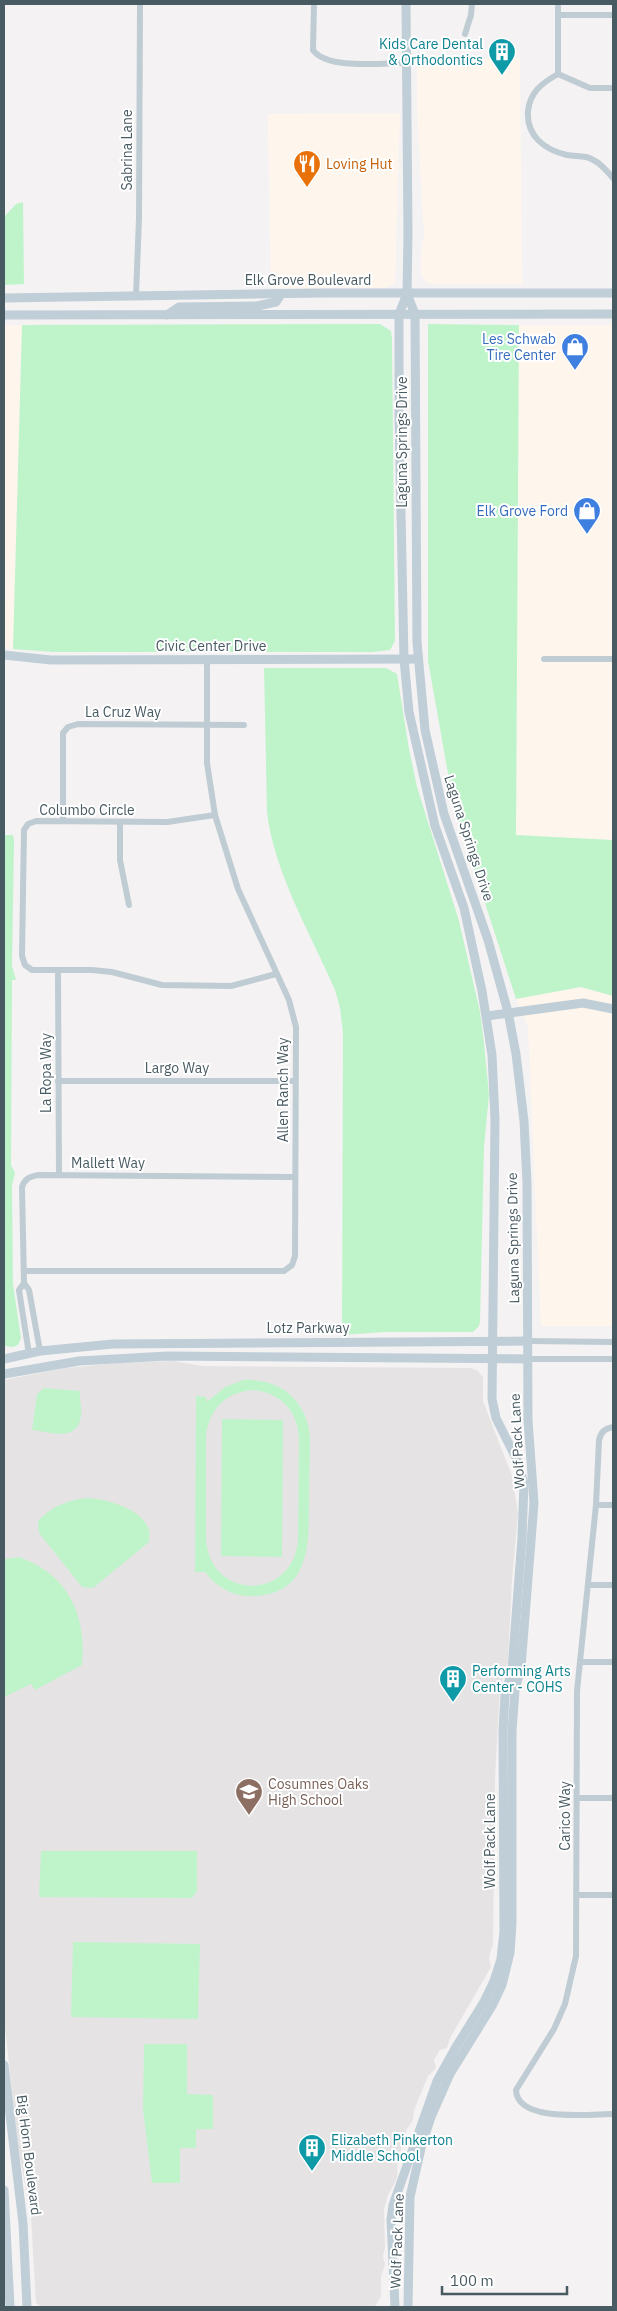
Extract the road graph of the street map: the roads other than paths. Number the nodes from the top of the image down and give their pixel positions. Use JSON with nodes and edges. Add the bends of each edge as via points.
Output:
{"nodes":[{"id":1,"x":140,"y":4,"type":"edge"},
{"id":2,"x":314,"y":4,"type":"edge"},
{"id":3,"x":406,"y":4,"type":"edge"},
{"id":4,"x":472,"y":4,"type":"edge"},
{"id":5,"x":558,"y":4,"type":"edge"},
{"id":6,"x":558,"y":15,"type":"junction"},
{"id":7,"x":613,"y":15,"type":"edge"},
{"id":8,"x":465,"y":34,"type":"dead end"},
{"id":9,"x":405,"y":62,"type":"junction"},
{"id":10,"x":558,"y":74,"type":"junction"},
{"id":11,"x":613,"y":88,"type":"edge"},
{"id":12,"x":613,"y":178,"type":"edge"},
{"id":13,"x":613,"y":293,"type":"edge"},
{"id":14,"x":281,"y":294,"type":"junction"},
{"id":15,"x":406,"y":294,"type":"junction"},
{"id":16,"x":136,"y":296,"type":"junction"},
{"id":17,"x":4,"y":298,"type":"edge"},
{"id":18,"x":399,"y":314,"type":"junction"},
{"id":19,"x":415,"y":314,"type":"junction"},
{"id":20,"x":613,"y":314,"type":"edge"},
{"id":21,"x":4,"y":315,"type":"edge"},
{"id":22,"x":167,"y":315,"type":"junction"},
{"id":23,"x":4,"y":656,"type":"edge"},
{"id":24,"x":404,"y":659,"type":"junction"},
{"id":25,"x":418,"y":659,"type":"junction"},
{"id":26,"x":544,"y":659,"type":"dead end"},
{"id":27,"x":613,"y":659,"type":"edge"},
{"id":28,"x":207,"y":660,"type":"junction"},
{"id":29,"x":206,"y":725,"type":"junction"},
{"id":30,"x":244,"y":725,"type":"dead end"},
{"id":31,"x":215,"y":815,"type":"junction"},
{"id":32,"x":63,"y":820,"type":"junction"},
{"id":33,"x":120,"y":822,"type":"junction"},
{"id":34,"x":129,"y":905,"type":"dead end"},
{"id":35,"x":58,"y":970,"type":"junction"},
{"id":36,"x":276,"y":974,"type":"junction"},
{"id":37,"x":613,"y":1009,"type":"edge"},
{"id":38,"x":508,"y":1012,"type":"junction"},
{"id":39,"x":486,"y":1016,"type":"junction"},
{"id":40,"x":58,"y":1081,"type":"junction"},
{"id":41,"x":295,"y":1081,"type":"junction"},
{"id":42,"x":60,"y":1175,"type":"junction"},
{"id":43,"x":295,"y":1177,"type":"junction"},
{"id":44,"x":24,"y":1271,"type":"junction"},
{"id":45,"x":24,"y":1282,"type":"junction"},
{"id":46,"x":528,"y":1341,"type":"junction"},
{"id":47,"x":493,"y":1342,"type":"junction"},
{"id":48,"x":613,"y":1342,"type":"edge"},
{"id":49,"x":40,"y":1351,"type":"junction"},
{"id":50,"x":29,"y":1354,"type":"junction"},
{"id":51,"x":493,"y":1358,"type":"junction"},
{"id":52,"x":4,"y":1359,"type":"edge"},
{"id":53,"x":528,"y":1359,"type":"junction"},
{"id":54,"x":613,"y":1359,"type":"edge"},
{"id":55,"x":4,"y":1374,"type":"edge"},
{"id":56,"x":613,"y":1427,"type":"edge"},
{"id":57,"x":596,"y":1505,"type":"junction"},
{"id":58,"x":613,"y":1505,"type":"edge"},
{"id":59,"x":588,"y":1585,"type":"junction"},
{"id":60,"x":613,"y":1585,"type":"edge"},
{"id":61,"x":580,"y":1662,"type":"junction"},
{"id":62,"x":613,"y":1662,"type":"edge"},
{"id":63,"x":578,"y":1798,"type":"junction"},
{"id":64,"x":613,"y":1798,"type":"edge"},
{"id":65,"x":577,"y":1895,"type":"junction"},
{"id":66,"x":613,"y":1895,"type":"edge"},
{"id":67,"x":4,"y":2066,"type":"edge"},
{"id":68,"x":613,"y":2114,"type":"edge"},
{"id":69,"x":4,"y":2190,"type":"edge"},
{"id":70,"x":10,"y":2307,"type":"edge"},
{"id":71,"x":27,"y":2307,"type":"edge"},
{"id":72,"x":394,"y":2307,"type":"edge"},
{"id":73,"x":408,"y":2307,"type":"edge"}],
"edges":[{"from":1,"to":16,"type":"street","name":"Sabrina Lane","via":[[140,218]]},
{"from":2,"to":9,"type":"street","via":[[313,50],[321,58],[333,62]]},
{"from":3,"to":9,"type":"street","name":"Laguna Springs Drive"},
{"from":4,"to":8,"type":"street"},
{"from":5,"to":6,"type":"street"},
{"from":6,"to":7,"type":"street"},
{"from":6,"to":10,"type":"street"},
{"from":9,"to":15,"type":"street","name":"Laguna Springs Drive"},
{"from":10,"to":11,"type":"street","via":[[590,88]]},
{"from":10,"to":12,"type":"street","via":[[537,88],[529,102],[527,120],[535,139],[549,150],[587,157]]},
{"from":13,"to":15,"type":"street","name":"Elk Grove Boulevard"},
{"from":14,"to":15,"type":"street","name":"Elk Grove Boulevard"},
{"from":14,"to":16,"type":"street","name":"Elk Grove Boulevard"},
{"from":14,"to":22,"type":"street","via":[[276,302],[257,306],[179,307]]},
{"from":15,"to":18,"type":"street","name":"Laguna Springs Drive"},
{"from":15,"to":19,"type":"street","name":"Laguna Springs Drive"},
{"from":16,"to":17,"type":"street","name":"Elk Grove Boulevard"},
{"from":18,"to":19,"type":"street"},
{"from":18,"to":22,"type":"street"},
{"from":18,"to":24,"type":"street","name":"Laguna Springs Drive"},
{"from":19,"to":20,"type":"street"},
{"from":19,"to":25,"type":"street","name":"Laguna Springs Drive"},
{"from":21,"to":22,"type":"street"},
{"from":23,"to":28,"type":"street","name":"Civic Center Drive","via":[[51,660]]},
{"from":24,"to":25,"type":"street","name":"Civic Center Drive"},
{"from":24,"to":28,"type":"street","name":"Civic Center Drive"},
{"from":24,"to":39,"type":"street","name":"Laguna Springs Drive","via":[[409,712],[435,826],[464,908]]},
{"from":25,"to":38,"type":"street","name":"Laguna Springs Drive","via":[[425,730],[444,814],[488,940]]},
{"from":26,"to":27,"type":"street"},
{"from":28,"to":29,"type":"street","name":"Allen Ranch Way"},
{"from":29,"to":30,"type":"street","name":"La Cruz Way"},
{"from":29,"to":31,"type":"street","name":"Allen Ranch Way"},
{"from":29,"to":32,"type":"street","name":"La Cruz Way","via":[[78,724],[68,727],[63,733]]},
{"from":31,"to":33,"type":"street","name":"Columbo Circle","via":[[166,822]]},
{"from":31,"to":36,"type":"street","name":"Allen Ranch Way","via":[[238,889]]},
{"from":32,"to":33,"type":"street","name":"Columbo Circle"},
{"from":32,"to":35,"type":"street","name":"Columbo Circle","via":[[36,821],[24,830],[22,956],[25,965],[32,970]]},
{"from":33,"to":34,"type":"street","via":[[120,860]]},
{"from":35,"to":36,"type":"street","name":"Columbo Circle","via":[[112,972],[162,986],[231,986]]},
{"from":35,"to":40,"type":"street","name":"La Ropa Way"},
{"from":36,"to":41,"type":"street","name":"Allen Ranch Way","via":[[289,1000],[296,1027]]},
{"from":37,"to":38,"type":"street","via":[[583,1003]]},
{"from":38,"to":39,"type":"street"},
{"from":38,"to":46,"type":"street","name":"Laguna Springs Drive","via":[[522,1100],[526,1150]]},
{"from":39,"to":47,"type":"street","name":"Laguna Springs Drive","via":[[495,1110]]},
{"from":40,"to":41,"type":"street","name":"Largo Way"},
{"from":40,"to":42,"type":"street","name":"La Ropa Way"},
{"from":41,"to":43,"type":"street","name":"Allen Ranch Way"},
{"from":42,"to":43,"type":"street","name":"Mallett Way"},
{"from":42,"to":44,"type":"street","name":"Mallett Way","via":[[38,1175],[24,1181]]},
{"from":43,"to":44,"type":"street","name":"Allen Ranch Way","via":[[295,1256],[284,1271]]},
{"from":44,"to":45,"type":"street","name":"Mallett Way"},
{"from":45,"to":49,"type":"street","name":"Mallett Way","via":[[29,1290]]},
{"from":45,"to":50,"type":"street","name":"Mallett Way","via":[[19,1290]]},
{"from":46,"to":47,"type":"street","name":"Lotz Parkway"},
{"from":46,"to":48,"type":"street","name":"Lotz Parkway"},
{"from":46,"to":53,"type":"street","name":"Laguna Springs Drive"},
{"from":47,"to":49,"type":"street","name":"Lotz Parkway","via":[[167,1342]]},
{"from":47,"to":51,"type":"street","name":"Laguna Springs Drive"},
{"from":49,"to":50,"type":"street","name":"Lotz Parkway"},
{"from":50,"to":52,"type":"street","name":"Lotz Parkway"},
{"from":51,"to":53,"type":"street","name":"Lotz Parkway"},
{"from":51,"to":55,"type":"street","name":"Lotz Parkway","via":[[140,1357],[79,1361]]},
{"from":51,"to":72,"type":"street","name":"Wolf Pack Lane","via":[[494,1412],[518,1462],[524,1483],[512,1670],[503,1725],[504,1940],[490,1991],[429,2100],[393,2205]]},
{"from":53,"to":54,"type":"street","name":"Lotz Parkway"},
{"from":53,"to":73,"type":"street","name":"Wolf Pack Lane","via":[[528,1426],[534,1518],[512,1731],[510,1953],[498,1995],[450,2074],[422,2144],[410,2197]]},
{"from":56,"to":57,"type":"street","name":"Carico Way","via":[[605,1429],[599,1440]]},
{"from":57,"to":58,"type":"street"},
{"from":57,"to":59,"type":"street","name":"Carico Way"},
{"from":59,"to":60,"type":"street"},
{"from":59,"to":61,"type":"street","name":"Carico Way"},
{"from":61,"to":62,"type":"street"},
{"from":61,"to":63,"type":"street","name":"Carico Way","via":[[577,1692]]},
{"from":63,"to":64,"type":"street"},
{"from":63,"to":65,"type":"street","name":"Carico Way"},
{"from":65,"to":66,"type":"street"},
{"from":65,"to":68,"type":"street","name":"Carico Way","via":[[576,1956],[566,2004],[519,2083],[516,2098],[528,2109],[544,2113]]},
{"from":67,"to":71,"type":"street","name":"Big Horn Boulevard","via":[[23,2223]]},
{"from":69,"to":70,"type":"street"}]}
